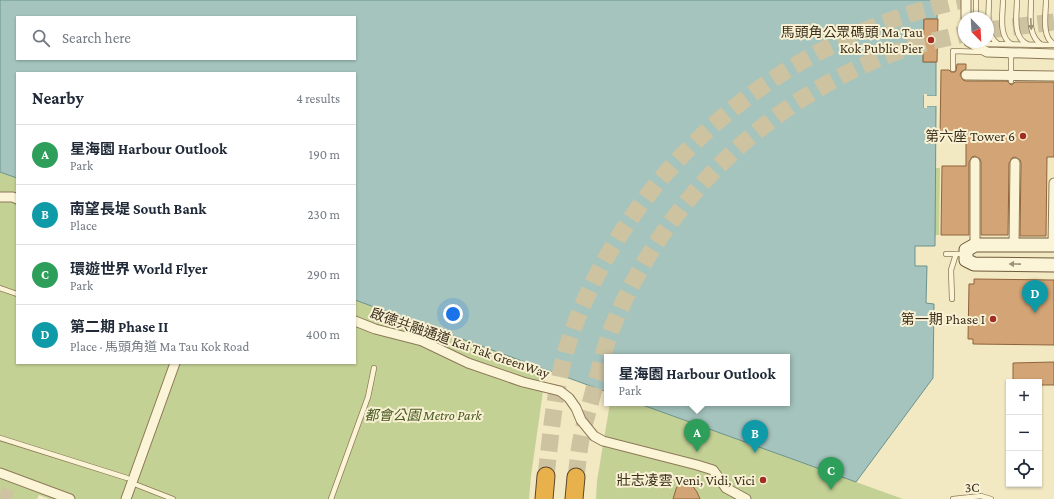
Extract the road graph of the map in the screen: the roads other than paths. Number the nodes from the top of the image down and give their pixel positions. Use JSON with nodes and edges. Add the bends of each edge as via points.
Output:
{"nodes":[{"id":1,"x":966,"y":0,"type":"edge"},
{"id":2,"x":976,"y":0,"type":"edge"},
{"id":3,"x":989,"y":0,"type":"edge"},
{"id":4,"x":1003,"y":0,"type":"edge"},
{"id":5,"x":1017,"y":0,"type":"edge"},
{"id":6,"x":1031,"y":0,"type":"edge"},
{"id":7,"x":1046,"y":0,"type":"edge"},
{"id":8,"x":966,"y":12,"type":"edge"},
{"id":9,"x":976,"y":12,"type":"edge"},
{"id":10,"x":994,"y":44,"type":"edge"},
{"id":11,"x":999,"y":44,"type":"junction"},
{"id":12,"x":1028,"y":44,"type":"junction"},
{"id":13,"x":1054,"y":44,"type":"edge"},
{"id":14,"x":1042,"y":45,"type":"junction"},
{"id":15,"x":980,"y":48,"type":"edge"},
{"id":16,"x":1012,"y":48,"type":"junction"},
{"id":17,"x":987,"y":52,"type":"junction"},
{"id":18,"x":1054,"y":54,"type":"edge"},
{"id":19,"x":953,"y":69,"type":"dead end"},
{"id":20,"x":966,"y":75,"type":"dead end"},
{"id":21,"x":1054,"y":76,"type":"edge"},
{"id":22,"x":1011,"y":78,"type":"junction"},
{"id":23,"x":975,"y":162,"type":"dead end"},
{"id":24,"x":1014,"y":163,"type":"dead end"},
{"id":25,"x":1054,"y":183,"type":"edge"},
{"id":26,"x":0,"y":197,"type":"edge"},
{"id":27,"x":16,"y":198,"type":"edge"},
{"id":28,"x":1054,"y":202,"type":"edge"},
{"id":29,"x":1014,"y":244,"type":"junction"},
{"id":30,"x":1054,"y":245,"type":"edge"},
{"id":31,"x":966,"y":251,"type":"junction"},
{"id":32,"x":946,"y":254,"type":"dead end"},
{"id":33,"x":1054,"y":265,"type":"edge"},
{"id":34,"x":0,"y":288,"type":"edge"},
{"id":35,"x":16,"y":294,"type":"edge"},
{"id":36,"x":952,"y":299,"type":"dead end"},
{"id":37,"x":356,"y":321,"type":"edge"},
{"id":38,"x":176,"y":364,"type":"edge"},
{"id":39,"x":374,"y":368,"type":"dead end"},
{"id":40,"x":0,"y":438,"type":"edge"},
{"id":41,"x":0,"y":473,"type":"edge"},
{"id":42,"x":546,"y":476,"type":"tunnel mouth"},
{"id":43,"x":576,"y":477,"type":"tunnel mouth"},
{"id":44,"x":127,"y":478,"type":"dead end"},
{"id":45,"x":137,"y":485,"type":"dead end"},
{"id":46,"x":70,"y":499,"type":"edge"},
{"id":47,"x":126,"y":499,"type":"edge"},
{"id":48,"x":173,"y":499,"type":"edge"},
{"id":49,"x":331,"y":499,"type":"edge"},
{"id":50,"x":544,"y":499,"type":"edge"},
{"id":51,"x":574,"y":499,"type":"edge"},
{"id":52,"x":746,"y":499,"type":"edge"},
{"id":53,"x":953,"y":499,"type":"edge"},
{"id":54,"x":991,"y":499,"type":"edge"}],
"edges":[{"from":1,"to":8,"type":"street"},
{"from":2,"to":9,"type":"lane"},
{"from":3,"to":11,"type":"lane","via":[[990,33],[993,40]]},
{"from":4,"to":16,"type":"lane","via":[[1003,32]]},
{"from":5,"to":12,"type":"lane","via":[[1017,32],[1022,41]]},
{"from":6,"to":14,"type":"lane","one_way":true,"via":[[1032,34]]},
{"from":7,"to":13,"type":"lane","via":[[1046,31],[1048,39]]},
{"from":10,"to":11,"type":"lane"},
{"from":11,"to":16,"type":"lane"},
{"from":12,"to":14,"type":"lane"},
{"from":12,"to":16,"type":"lane"},
{"from":13,"to":14,"type":"lane"},
{"from":15,"to":17,"type":"street"},
{"from":16,"to":17,"type":"street"},
{"from":16,"to":18,"type":"street"},
{"from":16,"to":22,"type":"lane"},
{"from":17,"to":19,"type":"lane","via":[[953,52]]},
{"from":20,"to":22,"type":"street"},
{"from":21,"to":22,"type":"street"},
{"from":23,"to":31,"type":"street"},
{"from":24,"to":29,"type":"street"},
{"from":25,"to":28,"type":"street"},
{"from":26,"to":27,"type":"street"},
{"from":28,"to":30,"type":"street"},
{"from":29,"to":30,"type":"street"},
{"from":29,"to":31,"type":"street"},
{"from":31,"to":32,"type":"lane"},
{"from":33,"to":31,"type":"street","one_way":true,"via":[[974,264],[966,260]]},
{"from":31,"to":36,"type":"lane","via":[[951,270]]},
{"from":34,"to":35,"type":"lane"},
{"from":37,"to":52,"type":"street","name":"啟德共融通道 Kai Tak GreenWay","via":[[422,341],[468,364],[560,391],[569,398],[581,420],[594,436],[603,441],[713,470],[726,488]]},
{"from":38,"to":47,"type":"street"},
{"from":39,"to":49,"type":"lane","via":[[368,397]]},
{"from":40,"to":44,"type":"lane"},
{"from":41,"to":46,"type":"street"},
{"from":42,"to":50,"type":"highway"},
{"from":43,"to":51,"type":"highway"},
{"from":45,"to":48,"type":"lane"},
{"from":53,"to":54,"type":"lane","name":"3C","number":"3C","via":[[981,496]]}]}
